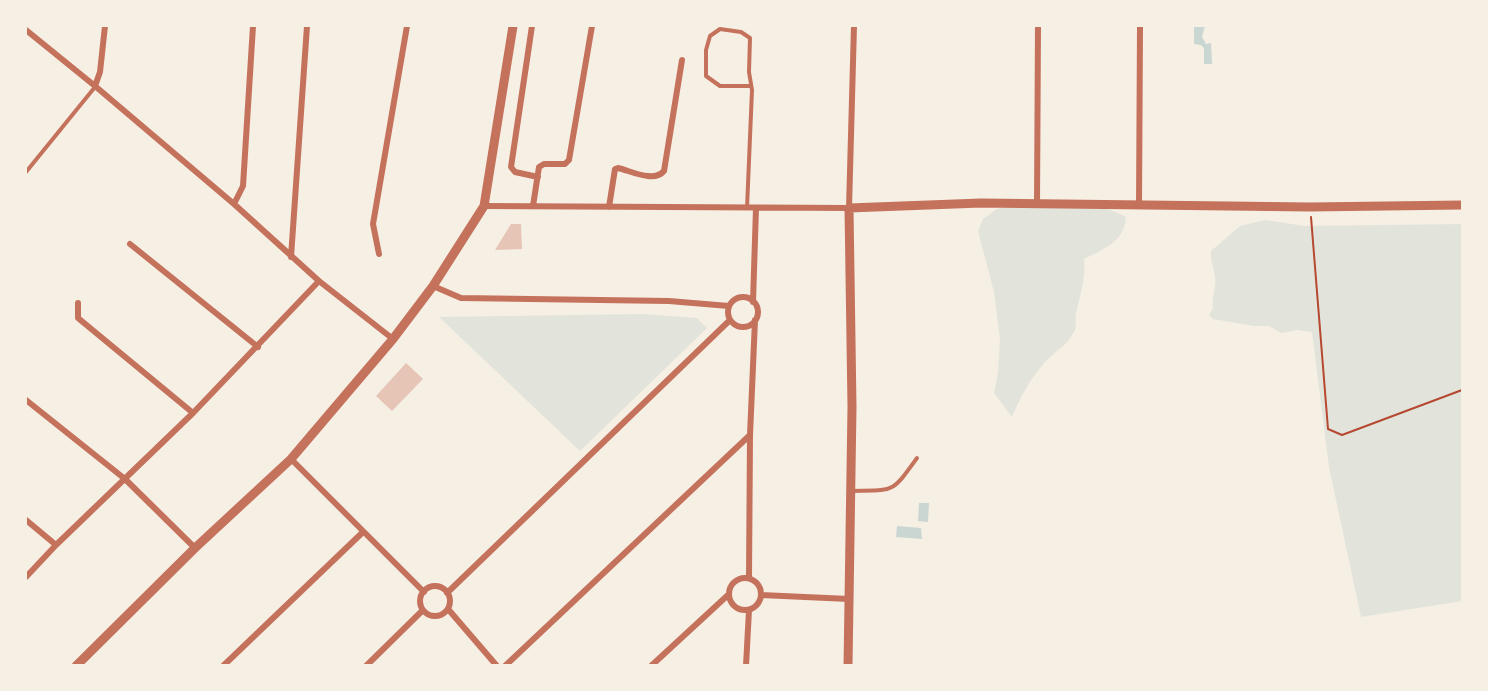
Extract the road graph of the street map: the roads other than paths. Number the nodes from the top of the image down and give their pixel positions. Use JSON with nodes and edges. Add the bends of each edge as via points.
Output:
{"nodes":[{"id":1,"x":105,"y":26,"type":"edge"},
{"id":2,"x":253,"y":26,"type":"edge"},
{"id":3,"x":307,"y":26,"type":"edge"},
{"id":4,"x":407,"y":26,"type":"edge"},
{"id":5,"x":513,"y":26,"type":"edge"},
{"id":6,"x":532,"y":26,"type":"edge"},
{"id":7,"x":592,"y":26,"type":"edge"},
{"id":8,"x":854,"y":26,"type":"edge"},
{"id":9,"x":1038,"y":26,"type":"edge"},
{"id":10,"x":1140,"y":26,"type":"edge"},
{"id":11,"x":26,"y":30,"type":"edge"},
{"id":12,"x":682,"y":60,"type":"dead end"},
{"id":13,"x":95,"y":86,"type":"junction"},
{"id":14,"x":751,"y":86,"type":"junction"},
{"id":15,"x":26,"y":172,"type":"edge"},
{"id":16,"x":538,"y":177,"type":"junction"},
{"id":17,"x":234,"y":204,"type":"junction"},
{"id":18,"x":1037,"y":204,"type":"junction"},
{"id":19,"x":1462,"y":205,"type":"edge"},
{"id":20,"x":484,"y":206,"type":"junction"},
{"id":21,"x":533,"y":206,"type":"junction"},
{"id":22,"x":1139,"y":206,"type":"junction"},
{"id":23,"x":609,"y":207,"type":"junction"},
{"id":24,"x":747,"y":208,"type":"junction"},
{"id":25,"x":756,"y":208,"type":"junction"},
{"id":26,"x":849,"y":208,"type":"junction"},
{"id":27,"x":130,"y":243,"type":"dead end"},
{"id":28,"x":379,"y":254,"type":"dead end"},
{"id":29,"x":291,"y":257,"type":"junction"},
{"id":30,"x":319,"y":281,"type":"junction"},
{"id":31,"x":433,"y":286,"type":"junction"},
{"id":32,"x":753,"y":302,"type":"junction"},
{"id":33,"x":78,"y":303,"type":"dead end"},
{"id":34,"x":729,"y":306,"type":"junction"},
{"id":35,"x":730,"y":320,"type":"junction"},
{"id":36,"x":755,"y":320,"type":"junction"},
{"id":37,"x":393,"y":339,"type":"junction"},
{"id":38,"x":258,"y":347,"type":"junction"},
{"id":39,"x":26,"y":400,"type":"edge"},
{"id":40,"x":193,"y":412,"type":"junction"},
{"id":41,"x":750,"y":435,"type":"junction"},
{"id":42,"x":917,"y":458,"type":"dead end"},
{"id":43,"x":291,"y":459,"type":"junction"},
{"id":44,"x":125,"y":479,"type":"junction"},
{"id":45,"x":851,"y":491,"type":"junction"},
{"id":46,"x":26,"y":520,"type":"edge"},
{"id":47,"x":363,"y":532,"type":"junction"},
{"id":48,"x":56,"y":545,"type":"junction"},
{"id":49,"x":195,"y":548,"type":"junction"},
{"id":50,"x":26,"y":577,"type":"edge"},
{"id":51,"x":749,"y":578,"type":"junction"},
{"id":52,"x":424,"y":592,"type":"junction"},
{"id":53,"x":447,"y":593,"type":"junction"},
{"id":54,"x":728,"y":595,"type":"junction"},
{"id":55,"x":761,"y":595,"type":"junction"},
{"id":56,"x":849,"y":599,"type":"junction"},
{"id":57,"x":448,"y":609,"type":"junction"},
{"id":58,"x":423,"y":610,"type":"junction"},
{"id":59,"x":749,"y":610,"type":"junction"},
{"id":60,"x":76,"y":666,"type":"edge"},
{"id":61,"x":223,"y":666,"type":"edge"},
{"id":62,"x":366,"y":666,"type":"edge"},
{"id":63,"x":497,"y":666,"type":"edge"},
{"id":64,"x":505,"y":666,"type":"edge"},
{"id":65,"x":651,"y":666,"type":"edge"},
{"id":66,"x":746,"y":666,"type":"edge"},
{"id":67,"x":848,"y":666,"type":"edge"}],
"edges":[{"from":1,"to":13,"type":"street"},
{"from":2,"to":17,"type":"street","via":[[243,186]]},
{"from":3,"to":29,"type":"street"},
{"from":4,"to":28,"type":"street","via":[[373,225]]},
{"from":5,"to":20,"type":"street"},
{"from":6,"to":16,"type":"street","via":[[511,167],[515,172]]},
{"from":7,"to":16,"type":"street","via":[[569,160],[565,164],[544,164],[539,167]]},
{"from":8,"to":26,"type":"street"},
{"from":9,"to":18,"type":"street"},
{"from":10,"to":22,"type":"street"},
{"from":11,"to":13,"type":"street"},
{"from":12,"to":23,"type":"street","via":[[664,171],[654,177],[615,169]]},
{"from":13,"to":15,"type":"lane"},
{"from":13,"to":17,"type":"street"},
{"from":14,"to":14,"type":"lane","via":[[750,38],[741,32],[720,29],[710,36],[706,76],[720,86]]},
{"from":14,"to":24,"type":"lane"},
{"from":16,"to":21,"type":"street"},
{"from":17,"to":29,"type":"street"},
{"from":18,"to":22,"type":"street"},
{"from":18,"to":26,"type":"street"},
{"from":19,"to":22,"type":"street"},
{"from":20,"to":21,"type":"street"},
{"from":20,"to":31,"type":"street"},
{"from":21,"to":23,"type":"street"},
{"from":23,"to":24,"type":"street"},
{"from":24,"to":25,"type":"street"},
{"from":25,"to":26,"type":"street"},
{"from":25,"to":32,"type":"street"},
{"from":26,"to":45,"type":"street"},
{"from":27,"to":38,"type":"street"},
{"from":29,"to":30,"type":"street"},
{"from":30,"to":37,"type":"street"},
{"from":30,"to":38,"type":"street"},
{"from":31,"to":34,"type":"street","via":[[460,298],[669,301]]},
{"from":31,"to":37,"type":"street"},
{"from":32,"to":34,"type":"street","via":[[740,297]]},
{"from":32,"to":36,"type":"street","via":[[757,310]]},
{"from":33,"to":40,"type":"street","via":[[78,318]]},
{"from":34,"to":35,"type":"street"},
{"from":35,"to":36,"type":"street","via":[[743,327]]},
{"from":35,"to":53,"type":"street"},
{"from":36,"to":41,"type":"street"},
{"from":37,"to":43,"type":"street"},
{"from":38,"to":40,"type":"street"},
{"from":39,"to":44,"type":"street"},
{"from":40,"to":44,"type":"street"},
{"from":41,"to":51,"type":"street"},
{"from":41,"to":64,"type":"street"},
{"from":42,"to":45,"type":"lane","via":[[890,490]]},
{"from":43,"to":47,"type":"street"},
{"from":43,"to":49,"type":"street"},
{"from":44,"to":48,"type":"street"},
{"from":44,"to":49,"type":"street"},
{"from":45,"to":56,"type":"street"},
{"from":46,"to":48,"type":"street"},
{"from":47,"to":52,"type":"street"},
{"from":47,"to":61,"type":"street"},
{"from":48,"to":50,"type":"street"},
{"from":49,"to":60,"type":"street"},
{"from":51,"to":54,"type":"street","via":[[734,581]]},
{"from":51,"to":55,"type":"street","via":[[758,584]]},
{"from":52,"to":53,"type":"street","via":[[437,587]]},
{"from":52,"to":58,"type":"street"},
{"from":53,"to":57,"type":"street"},
{"from":54,"to":59,"type":"street","via":[[738,609]]},
{"from":54,"to":65,"type":"street"},
{"from":55,"to":56,"type":"street"},
{"from":55,"to":59,"type":"street","via":[[758,604]]},
{"from":56,"to":67,"type":"street"},
{"from":57,"to":58,"type":"street","via":[[436,616]]},
{"from":57,"to":63,"type":"street"},
{"from":58,"to":62,"type":"street"},
{"from":59,"to":66,"type":"street"}]}
